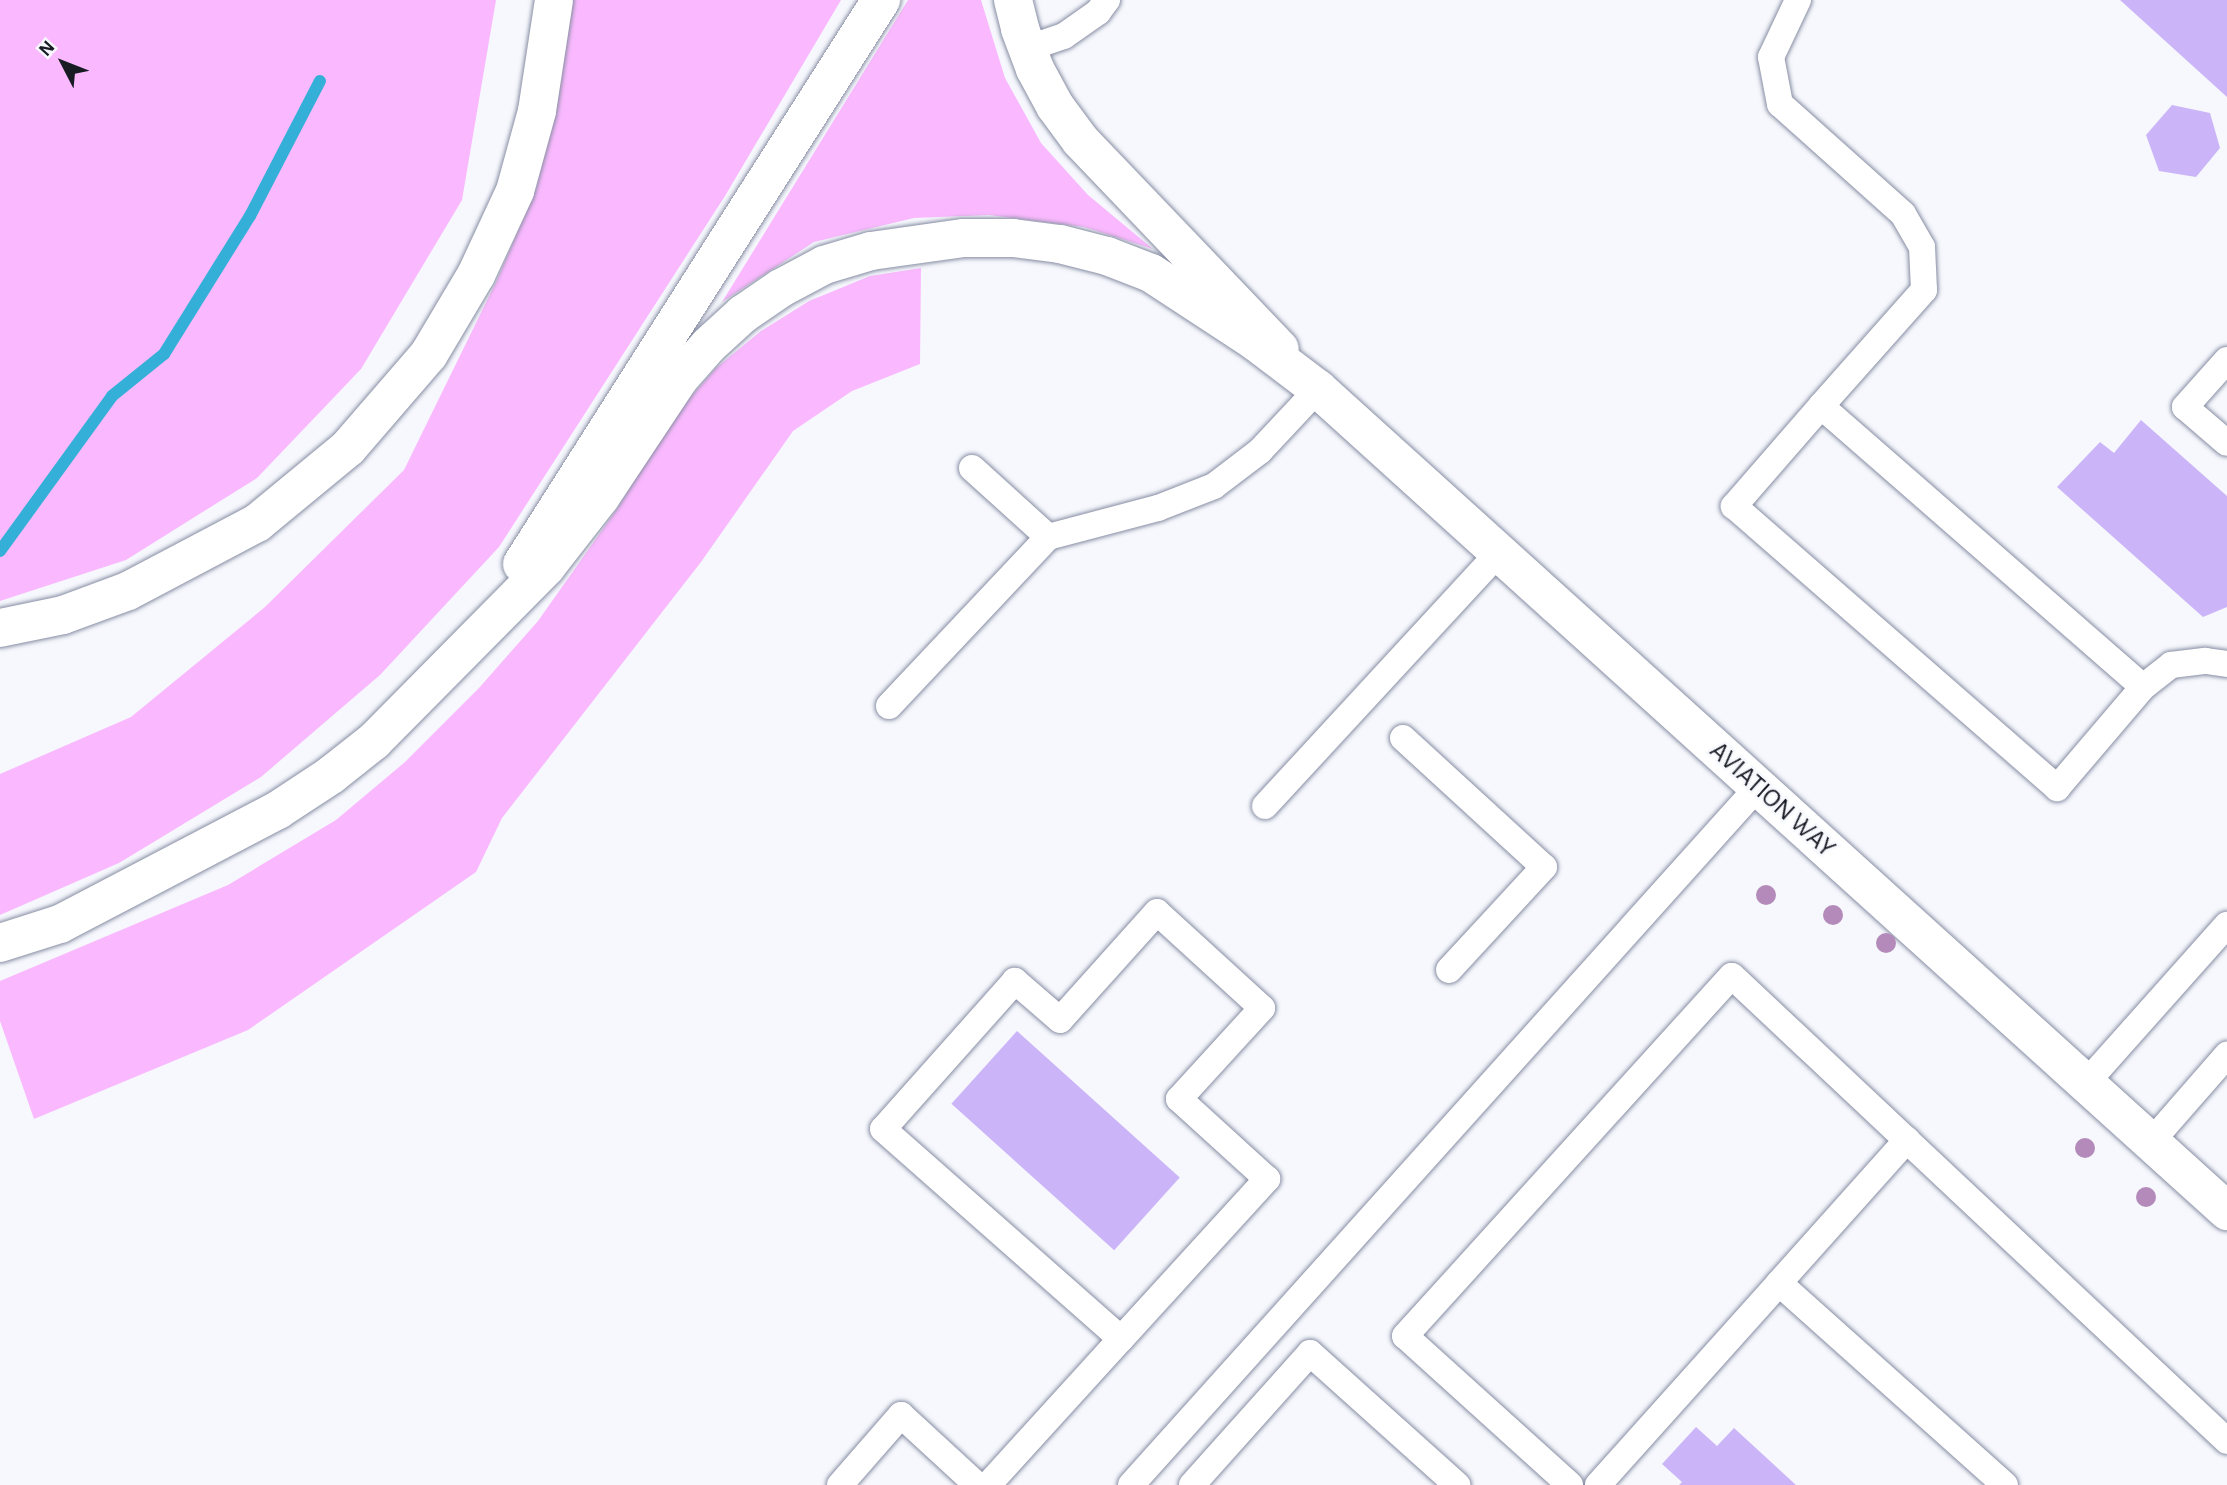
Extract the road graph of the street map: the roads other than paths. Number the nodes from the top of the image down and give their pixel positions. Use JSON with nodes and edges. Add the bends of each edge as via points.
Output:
{"nodes":[{"id":1,"x":554,"y":0,"type":"edge"},
{"id":2,"x":881,"y":0,"type":"edge"},
{"id":3,"x":1013,"y":0,"type":"edge"},
{"id":4,"x":1107,"y":0,"type":"edge"},
{"id":5,"x":1798,"y":0,"type":"edge"},
{"id":6,"x":1026,"y":49,"type":"junction"},
{"id":7,"x":2227,"y":360,"type":"edge"},
{"id":8,"x":1318,"y":389,"type":"junction"},
{"id":9,"x":1821,"y":406,"type":"junction"},
{"id":10,"x":2227,"y":443,"type":"edge"},
{"id":11,"x":972,"y":468,"type":"dead end"},
{"id":12,"x":1048,"y":537,"type":"junction"},
{"id":13,"x":1499,"y":552,"type":"junction"},
{"id":14,"x":0,"y":628,"type":"edge"},
{"id":15,"x":470,"y":646,"type":"junction"},
{"id":16,"x":2227,"y":664,"type":"edge"},
{"id":17,"x":2143,"y":687,"type":"junction"},
{"id":18,"x":889,"y":706,"type":"dead end"},
{"id":19,"x":1403,"y":738,"type":"dead end"},
{"id":20,"x":1758,"y":787,"type":"junction"},
{"id":21,"x":1265,"y":806,"type":"dead end"},
{"id":22,"x":2227,"y":925,"type":"edge"},
{"id":23,"x":0,"y":943,"type":"edge"},
{"id":24,"x":1449,"y":970,"type":"dead end"},
{"id":25,"x":2227,"y":1055,"type":"edge"},
{"id":26,"x":2086,"y":1083,"type":"junction"},
{"id":27,"x":1907,"y":1140,"type":"junction"},
{"id":28,"x":2151,"y":1142,"type":"junction"},
{"id":29,"x":2227,"y":1211,"type":"edge"},
{"id":30,"x":1779,"y":1283,"type":"junction"},
{"id":31,"x":1121,"y":1339,"type":"junction"},
{"id":32,"x":2227,"y":1441,"type":"edge"},
{"id":33,"x":840,"y":1485,"type":"edge"},
{"id":34,"x":977,"y":1485,"type":"edge"},
{"id":35,"x":988,"y":1485,"type":"edge"},
{"id":36,"x":1131,"y":1485,"type":"edge"},
{"id":37,"x":1192,"y":1485,"type":"edge"},
{"id":38,"x":1457,"y":1485,"type":"edge"},
{"id":39,"x":1570,"y":1485,"type":"edge"},
{"id":40,"x":1598,"y":1485,"type":"edge"},
{"id":41,"x":2005,"y":1485,"type":"edge"}],
"edges":[{"from":1,"to":14,"type":"main road","via":[[537,111],[515,191],[476,275],[429,354],[348,447],[257,523],[128,591],[63,615]]},
{"from":2,"to":15,"type":"main road"},
{"from":3,"to":6,"type":"main road"},
{"from":4,"to":6,"type":"lane","via":[[1064,36]]},
{"from":5,"to":9,"type":"lane","via":[[1771,57],[1780,104],[1903,214],[1922,247],[1924,290]]},
{"from":6,"to":8,"type":"main road","via":[[1055,106],[1080,140]]},
{"from":7,"to":10,"type":"lane","via":[[2185,407]]},
{"from":8,"to":12,"type":"lane","via":[[1261,451],[1214,485],[1158,508]]},
{"from":8,"to":13,"type":"main road","name":"AVIATION WAY"},
{"from":8,"to":15,"type":"main road","via":[[1191,296],[1151,273],[1060,244],[964,238],[871,251],[824,265],[743,314],[709,345],[679,379],[573,534]]},
{"from":9,"to":17,"type":"lane"},
{"from":9,"to":17,"type":"lane","via":[[1734,506],[2046,779],[2057,788]]},
{"from":11,"to":12,"type":"lane"},
{"from":12,"to":18,"type":"lane"},
{"from":13,"to":20,"type":"main road","name":"AVIATION WAY"},
{"from":13,"to":21,"type":"lane"},
{"from":15,"to":23,"type":"main road","via":[[374,741],[278,810],[60,924]]},
{"from":16,"to":17,"type":"lane","via":[[2171,665]]},
{"from":19,"to":24,"type":"lane","via":[[1544,867]]},
{"from":20,"to":26,"type":"main road","name":"AVIATION WAY"},
{"from":20,"to":36,"type":"lane"},
{"from":22,"to":26,"type":"lane"},
{"from":25,"to":28,"type":"lane"},
{"from":26,"to":28,"type":"main road","name":"AVIATION WAY"},
{"from":27,"to":30,"type":"lane"},
{"from":27,"to":32,"type":"lane"},
{"from":27,"to":39,"type":"lane","via":[[1732,976],[1405,1336]]},
{"from":28,"to":29,"type":"main road","name":"AVIATION WAY"},
{"from":30,"to":40,"type":"lane"},
{"from":30,"to":41,"type":"lane"},
{"from":31,"to":31,"type":"lane","via":[[883,1129],[1015,981],[1060,1020],[1157,912],[1262,1008],[1179,1099],[1267,1179]]},
{"from":31,"to":35,"type":"lane"},
{"from":33,"to":34,"type":"lane","via":[[901,1415]]},
{"from":37,"to":38,"type":"lane","via":[[1310,1353]]}]}
